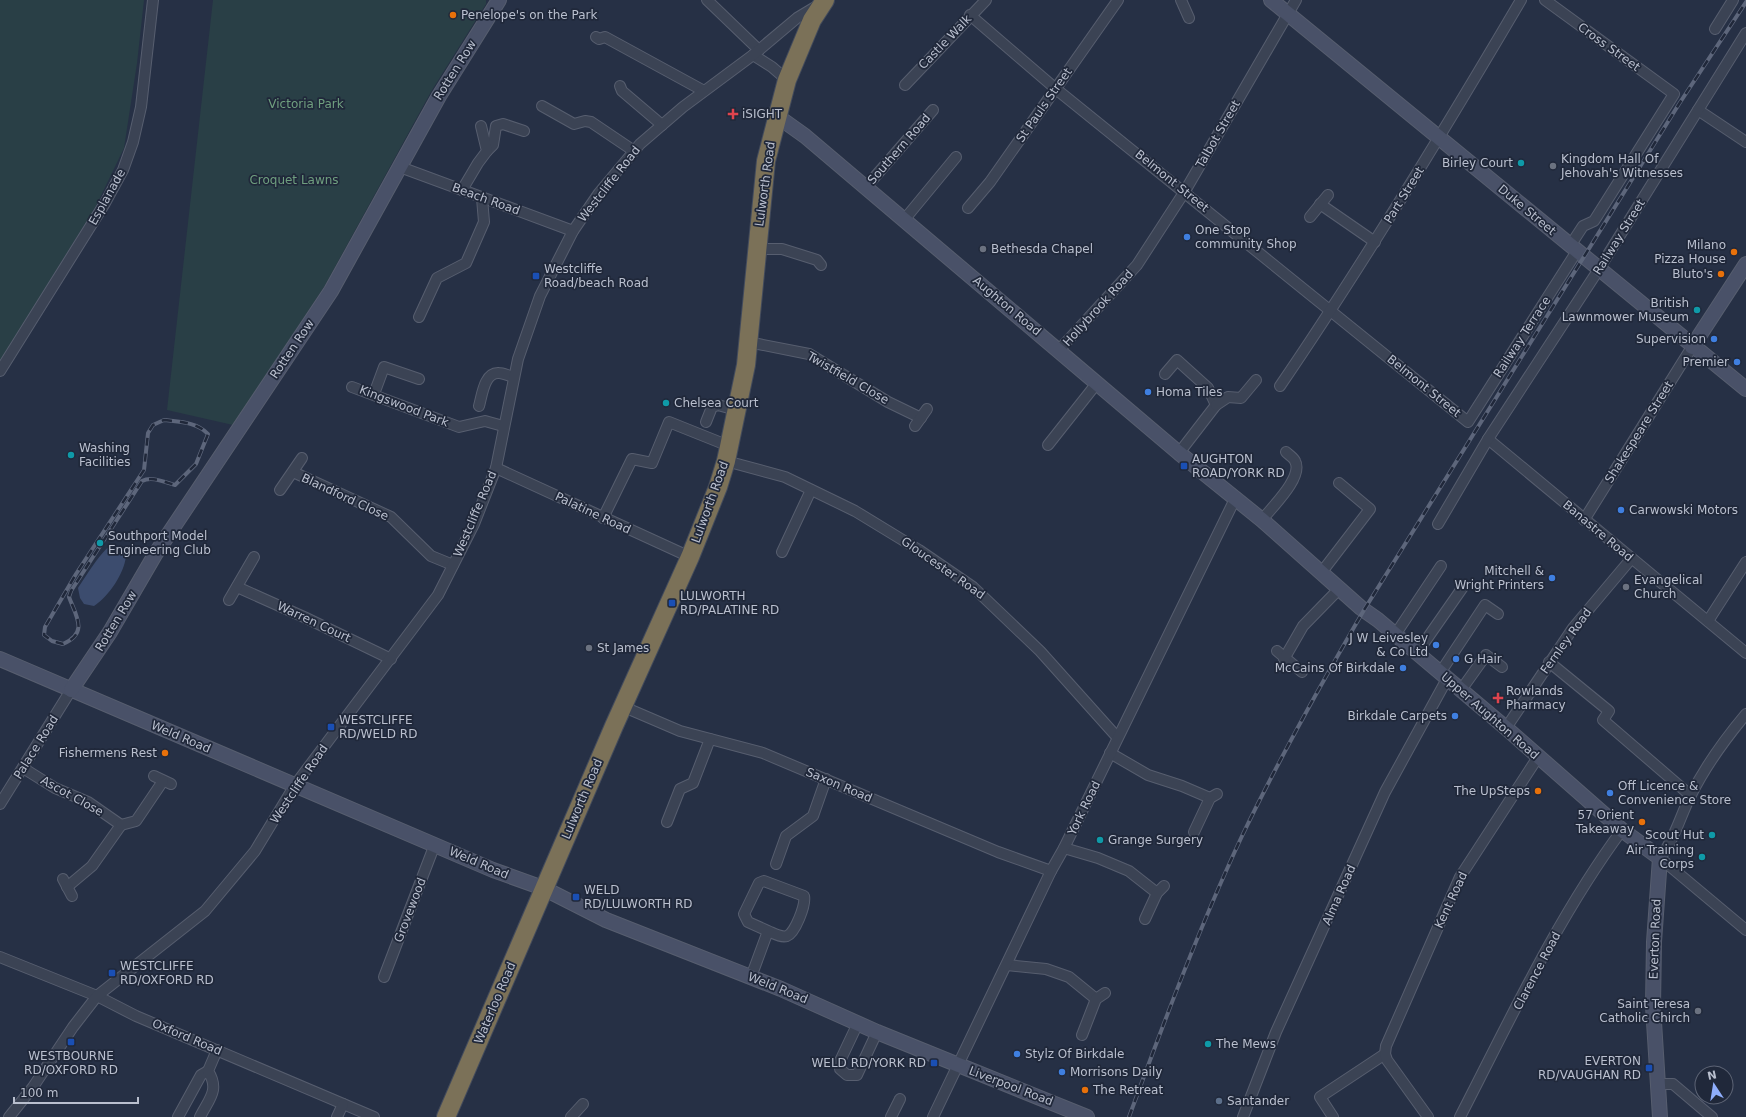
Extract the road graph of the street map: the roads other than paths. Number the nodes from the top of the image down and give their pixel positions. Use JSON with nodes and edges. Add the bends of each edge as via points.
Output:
{"nodes":[{"id":1,"x":153,"y":0,"type":"edge"},
{"id":2,"x":499,"y":0,"type":"edge"},
{"id":3,"x":707,"y":0,"type":"edge"},
{"id":4,"x":986,"y":0,"type":"edge"},
{"id":5,"x":1118,"y":0,"type":"edge"},
{"id":6,"x":1181,"y":0,"type":"edge"},
{"id":7,"x":1271,"y":0,"type":"edge"},
{"id":8,"x":1296,"y":0,"type":"edge"},
{"id":9,"x":1522,"y":0,"type":"edge"},
{"id":10,"x":1545,"y":0,"type":"edge"},
{"id":11,"x":1733,"y":0,"type":"edge"},
{"id":12,"x":824,"y":1,"type":"edge"},
{"id":13,"x":1288,"y":14,"type":"junction"},
{"id":14,"x":970,"y":15,"type":"junction"},
{"id":15,"x":1189,"y":18,"type":"dead end"},
{"id":16,"x":1715,"y":29,"type":"dead end"},
{"id":17,"x":1746,"y":33,"type":"edge"},
{"id":18,"x":596,"y":37,"type":"dead end"},
{"id":19,"x":756,"y":52,"type":"junction"},
{"id":20,"x":788,"y":80,"type":"junction"},
{"id":21,"x":905,"y":84,"type":"dead end"},
{"id":22,"x":620,"y":86,"type":"dead end"},
{"id":23,"x":1056,"y":88,"type":"junction"},
{"id":24,"x":704,"y":91,"type":"junction"},
{"id":25,"x":1674,"y":94,"type":"joint"},
{"id":26,"x":542,"y":106,"type":"dead end"},
{"id":27,"x":933,"y":110,"type":"dead end"},
{"id":28,"x":1698,"y":110,"type":"junction"},
{"id":29,"x":777,"y":116,"type":"junction"},
{"id":30,"x":662,"y":125,"type":"junction"},
{"id":31,"x":481,"y":126,"type":"dead end"},
{"id":32,"x":524,"y":131,"type":"dead end"},
{"id":33,"x":1440,"y":139,"type":"junction"},
{"id":34,"x":1746,"y":142,"type":"edge"},
{"id":35,"x":487,"y":151,"type":"junction"},
{"id":36,"x":634,"y":151,"type":"junction"},
{"id":37,"x":956,"y":157,"type":"dead end"},
{"id":38,"x":400,"y":167,"type":"junction"},
{"id":39,"x":866,"y":187,"type":"junction"},
{"id":40,"x":462,"y":190,"type":"junction"},
{"id":41,"x":1185,"y":191,"type":"junction"},
{"id":42,"x":1328,"y":195,"type":"dead end"},
{"id":43,"x":482,"y":198,"type":"junction"},
{"id":44,"x":1320,"y":204,"type":"junction"},
{"id":45,"x":968,"y":208,"type":"dead end"},
{"id":46,"x":1310,"y":217,"type":"dead end"},
{"id":47,"x":904,"y":220,"type":"junction"},
{"id":48,"x":573,"y":231,"type":"junction"},
{"id":49,"x":1375,"y":242,"type":"junction"},
{"id":50,"x":757,"y":249,"type":"junction"},
{"id":51,"x":1573,"y":249,"type":"junction"},
{"id":52,"x":1746,"y":264,"type":"edge"},
{"id":53,"x":821,"y":265,"type":"dead end"},
{"id":54,"x":1137,"y":265,"type":"joint"},
{"id":55,"x":1599,"y":269,"type":"junction"},
{"id":56,"x":1332,"y":311,"type":"junction"},
{"id":57,"x":419,"y":317,"type":"dead end"},
{"id":58,"x":748,"y":342,"type":"junction"},
{"id":59,"x":1692,"y":347,"type":"junction"},
{"id":60,"x":1059,"y":350,"type":"junction"},
{"id":61,"x":0,"y":371,"type":"edge"},
{"id":62,"x":1165,"y":374,"type":"dead end"},
{"id":63,"x":514,"y":377,"type":"junction"},
{"id":64,"x":419,"y":379,"type":"dead end"},
{"id":65,"x":1256,"y":380,"type":"dead end"},
{"id":66,"x":1097,"y":383,"type":"junction"},
{"id":67,"x":1280,"y":386,"type":"dead end"},
{"id":68,"x":352,"y":387,"type":"dead end"},
{"id":69,"x":1746,"y":390,"type":"edge"},
{"id":70,"x":374,"y":394,"type":"junction"},
{"id":71,"x":1216,"y":405,"type":"junction"},
{"id":72,"x":479,"y":406,"type":"dead end"},
{"id":73,"x":928,"y":409,"type":"dead end"},
{"id":74,"x":736,"y":410,"type":"junction"},
{"id":75,"x":706,"y":422,"type":"dead end"},
{"id":76,"x":1468,"y":422,"type":"joint"},
{"id":77,"x":503,"y":426,"type":"junction"},
{"id":78,"x":1488,"y":439,"type":"junction"},
{"id":79,"x":1048,"y":445,"type":"dead end"},
{"id":80,"x":1286,"y":452,"type":"dead end"},
{"id":81,"x":1179,"y":453,"type":"junction"},
{"id":82,"x":727,"y":454,"type":"junction"},
{"id":83,"x":302,"y":458,"type":"dead end"},
{"id":84,"x":496,"y":468,"type":"junction"},
{"id":85,"x":293,"y":472,"type":"junction"},
{"id":86,"x":1339,"y":483,"type":"dead end"},
{"id":87,"x":280,"y":490,"type":"dead end"},
{"id":88,"x":811,"y":490,"type":"junction"},
{"id":89,"x":1235,"y":499,"type":"junction"},
{"id":90,"x":603,"y":518,"type":"junction"},
{"id":91,"x":1262,"y":520,"type":"junction"},
{"id":92,"x":1584,"y":520,"type":"junction"},
{"id":93,"x":1438,"y":524,"type":"dead end"},
{"id":94,"x":782,"y":552,"type":"dead end"},
{"id":95,"x":254,"y":557,"type":"dead end"},
{"id":96,"x":690,"y":557,"type":"junction"},
{"id":97,"x":1631,"y":559,"type":"junction"},
{"id":98,"x":1746,"y":562,"type":"edge"},
{"id":99,"x":453,"y":565,"type":"junction"},
{"id":100,"x":1441,"y":566,"type":"dead end"},
{"id":101,"x":1321,"y":573,"type":"junction"},
{"id":102,"x":237,"y":587,"type":"junction"},
{"id":103,"x":1463,"y":587,"type":"dead end"},
{"id":104,"x":1340,"y":588,"type":"junction"},
{"id":105,"x":229,"y":600,"type":"dead end"},
{"id":106,"x":1498,"y":614,"type":"dead end"},
{"id":107,"x":1708,"y":621,"type":"junction"},
{"id":108,"x":1395,"y":635,"type":"junction"},
{"id":109,"x":1417,"y":653,"type":"junction"},
{"id":110,"x":1746,"y":653,"type":"edge"},
{"id":111,"x":0,"y":659,"type":"edge"},
{"id":112,"x":391,"y":659,"type":"junction"},
{"id":113,"x":1549,"y":662,"type":"junction"},
{"id":114,"x":1502,"y":667,"type":"dead end"},
{"id":115,"x":1302,"y":672,"type":"dead end"},
{"id":116,"x":1444,"y":676,"type":"junction"},
{"id":117,"x":71,"y":690,"type":"junction"},
{"id":118,"x":1461,"y":690,"type":"junction"},
{"id":119,"x":624,"y":707,"type":"junction"},
{"id":120,"x":1746,"y":714,"type":"edge"},
{"id":121,"x":1506,"y":728,"type":"junction"},
{"id":122,"x":1117,"y":737,"type":"junction"},
{"id":123,"x":710,"y":738,"type":"junction"},
{"id":124,"x":1110,"y":753,"type":"junction"},
{"id":125,"x":1538,"y":757,"type":"junction"},
{"id":126,"x":23,"y":768,"type":"junction"},
{"id":127,"x":826,"y":779,"type":"junction"},
{"id":128,"x":163,"y":780,"type":"dead end"},
{"id":129,"x":295,"y":785,"type":"junction"},
{"id":130,"x":1690,"y":796,"type":"junction"},
{"id":131,"x":1,"y":799,"type":"edge"},
{"id":132,"x":667,"y":822,"type":"dead end"},
{"id":133,"x":121,"y":825,"type":"junction"},
{"id":134,"x":1622,"y":830,"type":"junction"},
{"id":135,"x":1194,"y":832,"type":"dead end"},
{"id":136,"x":435,"y":844,"type":"junction"},
{"id":137,"x":1064,"y":848,"type":"junction"},
{"id":138,"x":1660,"y":858,"type":"junction"},
{"id":139,"x":776,"y":864,"type":"dead end"},
{"id":140,"x":1051,"y":871,"type":"junction"},
{"id":141,"x":67,"y":887,"type":"dead end"},
{"id":142,"x":543,"y":888,"type":"junction"},
{"id":143,"x":1145,"y":919,"type":"dead end"},
{"id":144,"x":1746,"y":930,"type":"edge"},
{"id":145,"x":768,"y":931,"type":"junction"},
{"id":146,"x":0,"y":957,"type":"edge"},
{"id":147,"x":1008,"y":965,"type":"junction"},
{"id":148,"x":384,"y":976,"type":"dead end"},
{"id":149,"x":751,"y":977,"type":"junction"},
{"id":150,"x":1105,"y":993,"type":"dead end"},
{"id":151,"x":98,"y":996,"type":"junction"},
{"id":152,"x":1096,"y":999,"type":"junction"},
{"id":153,"x":858,"y":1023,"type":"junction"},
{"id":154,"x":877,"y":1032,"type":"junction"},
{"id":155,"x":1082,"y":1035,"type":"dead end"},
{"id":156,"x":218,"y":1050,"type":"junction"},
{"id":157,"x":1385,"y":1054,"type":"junction"},
{"id":158,"x":958,"y":1066,"type":"junction"},
{"id":159,"x":208,"y":1071,"type":"junction"},
{"id":160,"x":1658,"y":1084,"type":"junction"},
{"id":161,"x":900,"y":1099,"type":"dead end"},
{"id":162,"x":343,"y":1104,"type":"junction"},
{"id":163,"x":583,"y":1104,"type":"dead end"},
{"id":164,"x":9,"y":1117,"type":"edge"},
{"id":165,"x":178,"y":1117,"type":"edge"},
{"id":166,"x":200,"y":1117,"type":"edge"},
{"id":167,"x":337,"y":1117,"type":"edge"},
{"id":168,"x":374,"y":1117,"type":"edge"},
{"id":169,"x":446,"y":1117,"type":"edge"},
{"id":170,"x":571,"y":1117,"type":"edge"},
{"id":171,"x":891,"y":1117,"type":"edge"},
{"id":172,"x":933,"y":1117,"type":"edge"},
{"id":173,"x":1087,"y":1117,"type":"edge"},
{"id":174,"x":1243,"y":1117,"type":"edge"},
{"id":175,"x":1332,"y":1117,"type":"edge"},
{"id":176,"x":1428,"y":1117,"type":"edge"},
{"id":177,"x":1460,"y":1117,"type":"edge"},
{"id":178,"x":1660,"y":1117,"type":"edge"},
{"id":179,"x":1712,"y":1117,"type":"edge"}],
"edges":[{"from":1,"to":61,"type":"street","name":"Esplanade","via":[[141,107],[123,170]]},
{"from":2,"to":38,"type":"street","name":"Rotten Row","via":[[439,96]]},
{"from":3,"to":19,"type":"street"},
{"from":4,"to":14,"type":"street","name":"Castle Walk"},
{"from":5,"to":23,"type":"street","name":"St Pauls Street"},
{"from":6,"to":15,"type":"street"},
{"from":7,"to":13,"type":"street","name":"Duke Street"},
{"from":8,"to":13,"type":"street","name":"Talbot Street"},
{"from":9,"to":33,"type":"street","name":"Part Street"},
{"from":10,"to":25,"type":"street","name":"Cross Street"},
{"from":11,"to":16,"type":"street"},
{"from":12,"to":19,"type":"street","name":"Westcliffe Road","via":[[797,18]]},
{"from":12,"to":20,"type":"highway","name":"Lulworth Road","via":[[808,29]]},
{"from":13,"to":33,"type":"street","name":"Duke Street"},
{"from":13,"to":41,"type":"street","name":"Talbot Street"},
{"from":14,"to":21,"type":"street","name":"Castle Walk"},
{"from":14,"to":23,"type":"street","name":"Belmont Street"},
{"from":17,"to":28,"type":"street","name":"Railway Street"},
{"from":18,"to":24,"type":"street","via":[[605,37]]},
{"from":19,"to":20,"type":"street"},
{"from":19,"to":24,"type":"street","name":"Westcliffe Road"},
{"from":20,"to":29,"type":"highway","name":"Lulworth Road"},
{"from":22,"to":30,"type":"street","via":[[622,91]]},
{"from":23,"to":41,"type":"street","name":"Belmont Street"},
{"from":23,"to":45,"type":"street","name":"St Pauls Street","via":[[990,182]]},
{"from":24,"to":30,"type":"street","name":"Westcliffe Road"},
{"from":25,"to":51,"type":"street","name":"Railway Terrace","via":[[1594,221],[1583,226]]},
{"from":26,"to":36,"type":"street","via":[[574,124],[591,122]]},
{"from":27,"to":39,"type":"street","name":"Southern Road"},
{"from":28,"to":34,"type":"street"},
{"from":28,"to":55,"type":"street","name":"Railway Street"},
{"from":29,"to":39,"type":"street","name":"Aughton Road"},
{"from":29,"to":50,"type":"highway","name":"Lulworth Road","via":[[766,161]]},
{"from":30,"to":36,"type":"street","name":"Westcliffe Road"},
{"from":31,"to":35,"type":"street"},
{"from":32,"to":35,"type":"street","via":[[503,124],[496,126],[493,145]]},
{"from":33,"to":49,"type":"street","name":"Part Street"},
{"from":33,"to":51,"type":"street","name":"Duke Street"},
{"from":35,"to":40,"type":"street"},
{"from":36,"to":48,"type":"street","name":"Westcliffe Road","via":[[599,193]]},
{"from":37,"to":47,"type":"street"},
{"from":38,"to":40,"type":"street","name":"Beach Road"},
{"from":38,"to":117,"type":"street","name":"Rotten Row","via":[[332,291],[156,553],[110,632]]},
{"from":39,"to":47,"type":"street","name":"Aughton Road"},
{"from":40,"to":43,"type":"street","name":"Beach Road"},
{"from":41,"to":54,"type":"street","name":"Talbot Street"},
{"from":41,"to":56,"type":"street","name":"Belmont Street"},
{"from":42,"to":44,"type":"street"},
{"from":43,"to":48,"type":"street","name":"Beach Road"},
{"from":43,"to":57,"type":"street","via":[[484,222],[466,263],[437,278]]},
{"from":44,"to":46,"type":"street"},
{"from":44,"to":49,"type":"street"},
{"from":47,"to":60,"type":"street","name":"Aughton Road"},
{"from":48,"to":63,"type":"street","name":"Westcliffe Road","via":[[540,296]]},
{"from":49,"to":56,"type":"street","name":"Part Street"},
{"from":50,"to":53,"type":"street","via":[[782,249],[817,260]]},
{"from":50,"to":58,"type":"highway","name":"Lulworth Road"},
{"from":51,"to":55,"type":"street","name":"Duke Street"},
{"from":51,"to":76,"type":"street","name":"Railway Terrace"},
{"from":52,"to":59,"type":"street","name":"Shakespeare Street"},
{"from":54,"to":60,"type":"street","name":"Hollybrook Road"},
{"from":55,"to":59,"type":"street","name":"Duke Street"},
{"from":55,"to":78,"type":"street","name":"Railway Street"},
{"from":56,"to":67,"type":"street","name":"Part Street"},
{"from":56,"to":76,"type":"street","name":"Belmont Street"},
{"from":58,"to":73,"type":"street","name":"Twistfield Close","via":[[809,354],[918,422]]},
{"from":58,"to":74,"type":"highway","name":"Lulworth Road","via":[[746,365]]},
{"from":59,"to":69,"type":"street","name":"Duke Street"},
{"from":59,"to":92,"type":"street","name":"Shakespeare Street"},
{"from":60,"to":66,"type":"street","name":"Aughton Road"},
{"from":62,"to":71,"type":"street","via":[[1177,360],[1208,388]]},
{"from":63,"to":72,"type":"street","via":[[492,374],[487,379]]},
{"from":63,"to":77,"type":"street","name":"Westcliffe Road"},
{"from":64,"to":70,"type":"street","via":[[384,367]]},
{"from":65,"to":71,"type":"street","via":[[1241,398],[1228,398]]},
{"from":66,"to":79,"type":"street"},
{"from":66,"to":81,"type":"street","name":"Aughton Road"},
{"from":68,"to":70,"type":"street","name":"Kingswood Park"},
{"from":70,"to":77,"type":"street","name":"Kingswood Park","via":[[459,427],[485,421]]},
{"from":71,"to":81,"type":"street"},
{"from":74,"to":75,"type":"street","via":[[718,405],[712,407]]},
{"from":74,"to":82,"type":"highway","name":"Lulworth Road"},
{"from":77,"to":84,"type":"street","name":"Westcliffe Road"},
{"from":78,"to":92,"type":"street","name":"Banastre Road"},
{"from":78,"to":93,"type":"street","name":"Railway Street"},
{"from":80,"to":91,"type":"street","via":[[1296,461],[1293,482]]},
{"from":81,"to":89,"type":"street","name":"Aughton Road"},
{"from":82,"to":88,"type":"street","name":"Gloucester Road"},
{"from":82,"to":90,"type":"street","name":"Gloucester Road","via":[[669,422],[652,463],[632,459]]},
{"from":82,"to":96,"type":"highway","name":"Lulworth Road"},
{"from":83,"to":85,"type":"street","name":"Blandford Close"},
{"from":84,"to":90,"type":"street","name":"Palatine Road"},
{"from":84,"to":99,"type":"street","name":"Westcliffe Road","via":[[474,524]]},
{"from":85,"to":87,"type":"street","name":"Blandford Close"},
{"from":85,"to":99,"type":"street","name":"Blandford Close","via":[[391,517],[431,556]]},
{"from":86,"to":101,"type":"street","via":[[1370,509]]},
{"from":88,"to":94,"type":"street"},
{"from":88,"to":122,"type":"street","name":"Gloucester Road","via":[[855,511],[973,587],[1040,651]]},
{"from":89,"to":91,"type":"street","name":"Upper Aughton Road"},
{"from":89,"to":122,"type":"street","name":"York Road"},
{"from":90,"to":96,"type":"street","name":"Palatine Road"},
{"from":91,"to":101,"type":"street","name":"Upper Aughton Road"},
{"from":92,"to":97,"type":"street","name":"Banastre Road"},
{"from":95,"to":102,"type":"street"},
{"from":96,"to":119,"type":"highway","name":"Lulworth Road"},
{"from":97,"to":107,"type":"street","name":"Banastre Road"},
{"from":97,"to":113,"type":"street","name":"Fernley Road","via":[[1573,628]]},
{"from":98,"to":107,"type":"street"},
{"from":99,"to":112,"type":"street","name":"Westcliffe Road","via":[[438,595]]},
{"from":100,"to":108,"type":"street"},
{"from":101,"to":104,"type":"street","name":"Upper Aughton Road"},
{"from":102,"to":105,"type":"street"},
{"from":102,"to":112,"type":"street","name":"Warren Court"},
{"from":103,"to":109,"type":"street"},
{"from":104,"to":108,"type":"street","name":"Upper Aughton Road"},
{"from":104,"to":115,"type":"street","via":[[1303,626],[1281,655]]},
{"from":106,"to":116,"type":"street","name":"Alma Road","via":[[1485,606]]},
{"from":107,"to":110,"type":"street","name":"Banastre Road"},
{"from":108,"to":109,"type":"street","name":"Upper Aughton Road"},
{"from":109,"to":116,"type":"street","name":"Upper Aughton Road"},
{"from":111,"to":117,"type":"street","name":"Weld Road"},
{"from":112,"to":129,"type":"street","name":"Westcliffe Road"},
{"from":113,"to":121,"type":"street","name":"Fernley Road"},
{"from":113,"to":130,"type":"street","via":[[1609,711],[1603,720]]},
{"from":114,"to":118,"type":"street","via":[[1486,655]]},
{"from":116,"to":118,"type":"street","name":"Upper Aughton Road"},
{"from":116,"to":174,"type":"street","name":"Alma Road","via":[[1385,792],[1276,1032]]},
{"from":117,"to":126,"type":"street","name":"Palace Road"},
{"from":117,"to":129,"type":"street","name":"Weld Road"},
{"from":118,"to":121,"type":"street","name":"Upper Aughton Road"},
{"from":119,"to":123,"type":"street","name":"Saxon Road","via":[[680,731]]},
{"from":119,"to":142,"type":"highway","name":"Lulworth Road"},
{"from":120,"to":130,"type":"street","via":[[1717,748]]},
{"from":121,"to":125,"type":"street","name":"Upper Aughton Road"},
{"from":122,"to":124,"type":"street","name":"York Road"},
{"from":123,"to":127,"type":"street","name":"Saxon Road","via":[[763,753]]},
{"from":123,"to":132,"type":"street","via":[[693,783],[680,789]]},
{"from":124,"to":135,"type":"street","via":[[1148,775],[1214,796]]},
{"from":124,"to":137,"type":"street","name":"York Road"},
{"from":125,"to":134,"type":"street","name":"Upper Aughton Road"},
{"from":125,"to":157,"type":"street","name":"Kent Road","via":[[1460,877],[1386,1046]]},
{"from":126,"to":131,"type":"street","name":"Palace Road"},
{"from":126,"to":133,"type":"street","name":"Ascot Close","via":[[55,788],[88,802]]},
{"from":127,"to":139,"type":"street","via":[[813,816],[786,836]]},
{"from":127,"to":140,"type":"street","name":"Saxon Road","via":[[998,852]]},
{"from":128,"to":133,"type":"street","via":[[136,821]]},
{"from":129,"to":136,"type":"street","name":"Weld Road"},
{"from":129,"to":151,"type":"street","name":"Westcliffe Road","via":[[255,851],[205,911]]},
{"from":130,"to":138,"type":"street","via":[[1669,846]]},
{"from":133,"to":141,"type":"street","via":[[92,866]]},
{"from":134,"to":138,"type":"street","name":"Upper Aughton Road"},
{"from":134,"to":177,"type":"street","name":"Clarence Road","via":[[1604,854],[1546,952]]},
{"from":136,"to":142,"type":"street","name":"Weld Road","via":[[493,870]]},
{"from":136,"to":148,"type":"street","name":"Grovewood"},
{"from":137,"to":140,"type":"street","name":"York Road"},
{"from":137,"to":143,"type":"street","via":[[1129,871],[1160,889]]},
{"from":138,"to":144,"type":"street","name":"Upper Aughton Road"},
{"from":138,"to":160,"type":"street","name":"Everton Road","via":[[1654,942],[1653,1006]]},
{"from":140,"to":147,"type":"street","name":"York Road"},
{"from":142,"to":149,"type":"street","name":"Weld Road","via":[[606,920]]},
{"from":142,"to":169,"type":"highway","name":"Waterloo Road"},
{"from":145,"to":145,"type":"street","via":[[748,922],[744,914],[759,883],[764,881],[804,896],[804,906],[788,936]]},
{"from":145,"to":149,"type":"street"},
{"from":146,"to":151,"type":"street","name":"Oxford Road"},
{"from":147,"to":152,"type":"street","via":[[1046,969],[1069,977]]},
{"from":147,"to":158,"type":"street","name":"York Road"},
{"from":149,"to":153,"type":"street","name":"Weld Road"},
{"from":150,"to":152,"type":"street"},
{"from":151,"to":156,"type":"street","name":"Oxford Road","via":[[136,1016]]},
{"from":151,"to":164,"type":"street","name":"Westcliffe Road","via":[[72,1027],[33,1087]]},
{"from":152,"to":155,"type":"street"},
{"from":153,"to":154,"type":"street","name":"Weld Road"},
{"from":153,"to":154,"type":"street","via":[[840,1061],[840,1069],[847,1075],[857,1075]]},
{"from":154,"to":158,"type":"street","name":"Weld Road"},
{"from":156,"to":159,"type":"street"},
{"from":156,"to":162,"type":"street","name":"Oxford Road"},
{"from":157,"to":175,"type":"street","via":[[1320,1097]]},
{"from":157,"to":176,"type":"street"},
{"from":158,"to":172,"type":"street","name":"York Road"},
{"from":158,"to":173,"type":"street","name":"Liverpool Road"},
{"from":159,"to":165,"type":"street","via":[[201,1075]]},
{"from":159,"to":166,"type":"street","via":[[214,1081],[214,1088]]},
{"from":160,"to":178,"type":"street","name":"Everton Road"},
{"from":160,"to":179,"type":"street","via":[[1673,1084]]},
{"from":161,"to":171,"type":"street"},
{"from":162,"to":167,"type":"street"},
{"from":162,"to":168,"type":"street","name":"Oxford Road"},
{"from":163,"to":170,"type":"street"}]}
